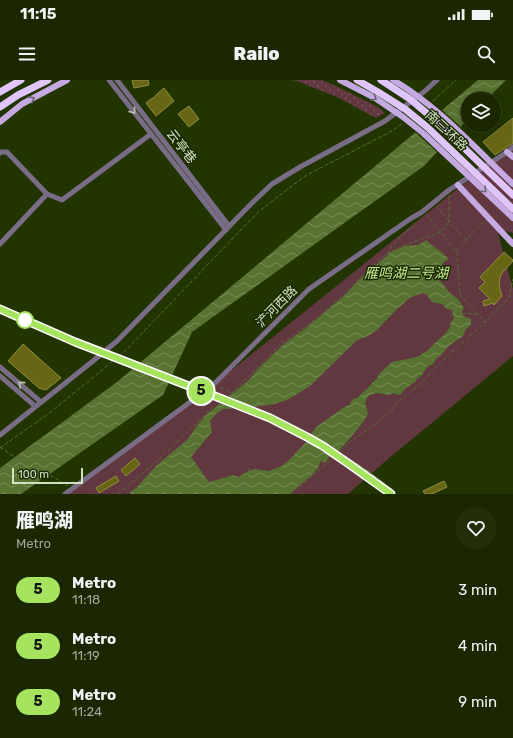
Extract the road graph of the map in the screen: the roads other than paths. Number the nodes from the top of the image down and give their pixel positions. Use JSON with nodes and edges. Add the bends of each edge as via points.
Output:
{"nodes":[{"id":1,"x":21,"y":80,"type":"edge"},
{"id":2,"x":48,"y":80,"type":"edge"},
{"id":3,"x":67,"y":80,"type":"edge"},
{"id":4,"x":109,"y":80,"type":"edge"},
{"id":5,"x":117,"y":80,"type":"edge"},
{"id":6,"x":340,"y":80,"type":"edge"},
{"id":7,"x":357,"y":80,"type":"edge"},
{"id":8,"x":381,"y":80,"type":"edge"},
{"id":9,"x":393,"y":80,"type":"edge"},
{"id":10,"x":437,"y":80,"type":"edge"},
{"id":11,"x":0,"y":92,"type":"edge"},
{"id":12,"x":0,"y":107,"type":"edge"},
{"id":13,"x":0,"y":122,"type":"edge"},
{"id":14,"x":151,"y":134,"type":"junction"},
{"id":15,"x":513,"y":147,"type":"edge"},
{"id":16,"x":507,"y":152,"type":"junction"},
{"id":17,"x":0,"y":153,"type":"edge"},
{"id":18,"x":513,"y":157,"type":"edge"},
{"id":19,"x":513,"y":184,"type":"edge"},
{"id":20,"x":458,"y":185,"type":"junction"},
{"id":21,"x":47,"y":194,"type":"junction"},
{"id":22,"x":513,"y":195,"type":"edge"},
{"id":23,"x":513,"y":209,"type":"edge"},
{"id":24,"x":513,"y":218,"type":"edge"},
{"id":25,"x":228,"y":228,"type":"junction"},
{"id":26,"x":0,"y":244,"type":"edge"},
{"id":27,"x":513,"y":244,"type":"edge"},
{"id":28,"x":0,"y":367,"type":"edge"},
{"id":29,"x":0,"y":376,"type":"edge"},
{"id":30,"x":41,"y":402,"type":"junction"},
{"id":31,"x":36,"y":406,"type":"junction"},
{"id":32,"x":0,"y":435,"type":"edge"},
{"id":33,"x":65,"y":494,"type":"edge"}],
"edges":[{"from":1,"to":11,"type":"highway"},
{"from":2,"to":12,"type":"highway"},
{"from":13,"to":3,"type":"main road","one_way":true,"via":[[22,104]]},
{"from":4,"to":14,"type":"street","one_way":true},
{"from":5,"to":25,"type":"street","name":"云亭巷"},
{"from":6,"to":24,"type":"main road","one_way":true,"bridge":true,"via":[[375,98],[403,117]]},
{"from":7,"to":23,"type":"highway","name":"南三环路","bridge":true,"via":[[405,108]]},
{"from":8,"to":22,"type":"highway","name":"南三环路","bridge":true,"via":[[410,99],[436,121]]},
{"from":9,"to":19,"type":"main road","bridge":true,"via":[[439,113]]},
{"from":10,"to":25,"type":"street","via":[[385,121],[272,184]]},
{"from":14,"to":21,"type":"street","via":[[62,200]]},
{"from":14,"to":25,"type":"street"},
{"from":15,"to":16,"type":"street","name":"浐河西路"},
{"from":16,"to":18,"type":"main road"},
{"from":16,"to":20,"type":"street","name":"浐河西路"},
{"from":17,"to":21,"type":"street","via":[[7,152]]},
{"from":20,"to":27,"type":"main road"},
{"from":20,"to":33,"type":"street","name":"浐河西路","via":[[309,288],[214,384]]},
{"from":21,"to":26,"type":"street"},
{"from":25,"to":30,"type":"street","via":[[117,341]]},
{"from":30,"to":28,"type":"street","one_way":true},
{"from":29,"to":31,"type":"street"},
{"from":30,"to":31,"type":"street"},
{"from":31,"to":32,"type":"street"}]}
